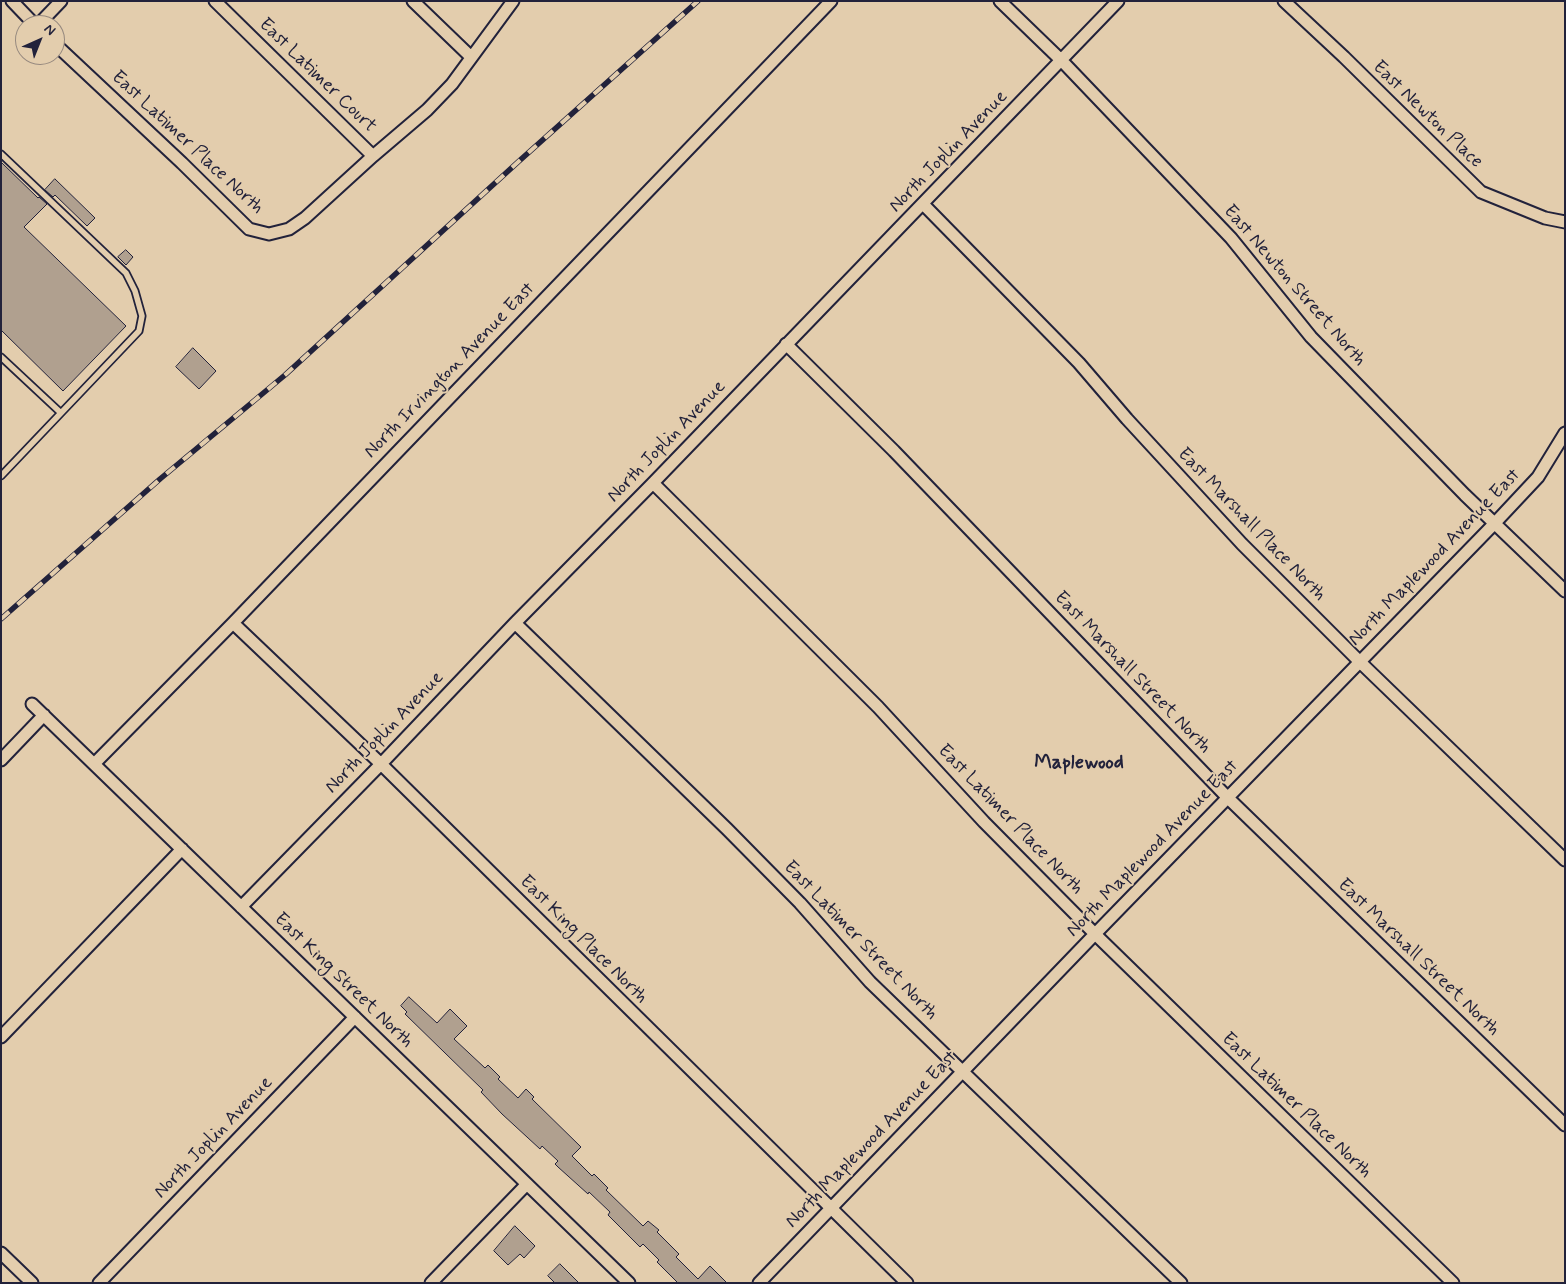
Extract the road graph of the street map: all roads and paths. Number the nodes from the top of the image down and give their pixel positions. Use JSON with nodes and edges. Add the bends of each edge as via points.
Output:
{"nodes":[{"id":1,"x":12,"y":1,"type":"edge"},
{"id":2,"x":61,"y":1,"type":"edge"},
{"id":3,"x":215,"y":1,"type":"edge"},
{"id":4,"x":413,"y":1,"type":"edge"},
{"id":5,"x":513,"y":1,"type":"edge"},
{"id":6,"x":831,"y":1,"type":"edge"},
{"id":7,"x":1000,"y":1,"type":"edge"},
{"id":8,"x":1118,"y":1,"type":"edge"},
{"id":9,"x":1284,"y":1,"type":"edge"},
{"id":10,"x":26,"y":15,"type":"edge"},
{"id":11,"x":46,"y":15,"type":"edge"},
{"id":12,"x":65,"y":53,"type":"edge"},
{"id":13,"x":471,"y":57,"type":"junction"},
{"id":14,"x":1062,"y":61,"type":"junction"},
{"id":15,"x":1,"y":154,"type":"edge"},
{"id":16,"x":373,"y":156,"type":"junction"},
{"id":17,"x":923,"y":204,"type":"junction"},
{"id":18,"x":1565,"y":222,"type":"edge"},
{"id":19,"x":786,"y":344,"type":"junction"},
{"id":20,"x":1,"y":357,"type":"edge"},
{"id":21,"x":61,"y":414,"type":"junction"},
{"id":22,"x":1565,"y":433,"type":"edge"},
{"id":23,"x":1,"y":476,"type":"edge"},
{"id":24,"x":652,"y":483,"type":"junction"},
{"id":25,"x":1494,"y":524,"type":"junction"},
{"id":26,"x":1565,"y":591,"type":"edge"},
{"id":27,"x":233,"y":623,"type":"junction"},
{"id":28,"x":515,"y":623,"type":"junction"},
{"id":29,"x":1360,"y":662,"type":"junction"},
{"id":30,"x":32,"y":704,"type":"dead end"},
{"id":31,"x":44,"y":715,"type":"junction"},
{"id":32,"x":1,"y":760,"type":"edge"},
{"id":33,"x":94,"y":764,"type":"junction"},
{"id":34,"x":381,"y":764,"type":"junction"},
{"id":35,"x":1228,"y":798,"type":"junction"},
{"id":36,"x":182,"y":849,"type":"junction"},
{"id":37,"x":1565,"y":860,"type":"edge"},
{"id":38,"x":241,"y":907,"type":"junction"},
{"id":39,"x":1094,"y":934,"type":"junction"},
{"id":40,"x":355,"y":1018,"type":"junction"},
{"id":41,"x":1,"y":1037,"type":"edge"},
{"id":42,"x":963,"y":1071,"type":"junction"},
{"id":43,"x":1565,"y":1125,"type":"edge"},
{"id":44,"x":527,"y":1184,"type":"junction"},
{"id":45,"x":831,"y":1209,"type":"junction"},
{"id":46,"x":1,"y":1253,"type":"edge"},
{"id":47,"x":32,"y":1283,"type":"edge"},
{"id":48,"x":99,"y":1283,"type":"edge"},
{"id":49,"x":431,"y":1283,"type":"edge"},
{"id":50,"x":629,"y":1283,"type":"edge"},
{"id":51,"x":758,"y":1283,"type":"edge"},
{"id":52,"x":907,"y":1283,"type":"edge"},
{"id":53,"x":1181,"y":1283,"type":"edge"},
{"id":54,"x":1453,"y":1283,"type":"edge"}],
"edges":[{"from":1,"to":10,"type":"street"},
{"from":2,"to":11,"type":"street"},
{"from":3,"to":16,"type":"street","name":"East Latimer Court"},
{"from":4,"to":13,"type":"street"},
{"from":5,"to":13,"type":"street","name":"East Latimer Place North"},
{"from":6,"to":27,"type":"street","name":"North Irvington Avenue East"},
{"from":7,"to":14,"type":"street","name":"East Newton Street North"},
{"from":8,"to":14,"type":"street","name":"North Joplin Avenue"},
{"from":9,"to":18,"type":"street","name":"East Newton Place","via":[[1481,192],[1545,218]]},
{"from":12,"to":16,"type":"street","name":"East Latimer Place North","via":[[249,229],[269,234],[289,229]]},
{"from":13,"to":16,"type":"street","name":"East Latimer Place North","via":[[428,110]]},
{"from":14,"to":17,"type":"street","name":"North Joplin Avenue"},
{"from":14,"to":25,"type":"street","name":"East Newton Street North","via":[[1231,238],[1311,336]]},
{"from":15,"to":21,"type":"lane","via":[[126,273],[142,316],[139,332]]},
{"from":17,"to":19,"type":"street","name":"North Joplin Avenue"},
{"from":17,"to":29,"type":"street","name":"East Marshall Place North","via":[[1079,363],[1242,544]]},
{"from":19,"to":24,"type":"street","name":"North Joplin Avenue"},
{"from":19,"to":35,"type":"street","name":"East Marshall Street North","via":[[894,451]]},
{"from":20,"to":21,"type":"lane"},
{"from":21,"to":23,"type":"lane"},
{"from":22,"to":25,"type":"street","name":"North Maplewood Avenue East","via":[[1538,477]]},
{"from":24,"to":28,"type":"street","name":"North Joplin Avenue"},
{"from":24,"to":39,"type":"street","name":"East Latimer Place North","via":[[878,707]]},
{"from":25,"to":26,"type":"street","name":"East Newton Street North"},
{"from":25,"to":29,"type":"street","name":"North Maplewood Avenue East"},
{"from":27,"to":33,"type":"street","name":"North Irvington Avenue East"},
{"from":27,"to":34,"type":"street","name":"East King Place North"},
{"from":28,"to":34,"type":"street","name":"North Joplin Avenue"},
{"from":28,"to":42,"type":"street","name":"East Latimer Street North","via":[[734,836],[800,903],[870,982]]},
{"from":29,"to":35,"type":"street","name":"North Maplewood Avenue East"},
{"from":29,"to":37,"type":"street","name":"East Marshall Place North"},
{"from":30,"to":31,"type":"street","name":"East King Street North"},
{"from":31,"to":32,"type":"street"},
{"from":31,"to":33,"type":"street","name":"East King Street North"},
{"from":33,"to":36,"type":"street","name":"East King Street North"},
{"from":34,"to":38,"type":"street","name":"North Joplin Avenue"},
{"from":34,"to":45,"type":"street","name":"East King Place North"},
{"from":35,"to":39,"type":"street","name":"North Maplewood Avenue East"},
{"from":35,"to":43,"type":"street","name":"East Marshall Street North"},
{"from":36,"to":38,"type":"street","name":"East King Street North"},
{"from":36,"to":41,"type":"street"},
{"from":38,"to":40,"type":"street","name":"East King Street North"},
{"from":39,"to":42,"type":"street","name":"North Maplewood Avenue East"},
{"from":39,"to":54,"type":"street","name":"East Latimer Place North"},
{"from":40,"to":44,"type":"street","name":"East King Street North"},
{"from":40,"to":48,"type":"street","name":"North Joplin Avenue"},
{"from":42,"to":45,"type":"street","name":"North Maplewood Avenue East"},
{"from":42,"to":53,"type":"street","name":"East Latimer Street North"},
{"from":44,"to":49,"type":"street"},
{"from":44,"to":50,"type":"street","name":"East King Street North"},
{"from":45,"to":51,"type":"street","name":"North Maplewood Avenue East"},
{"from":45,"to":52,"type":"street","name":"East King Place North"},
{"from":46,"to":47,"type":"street"}]}
